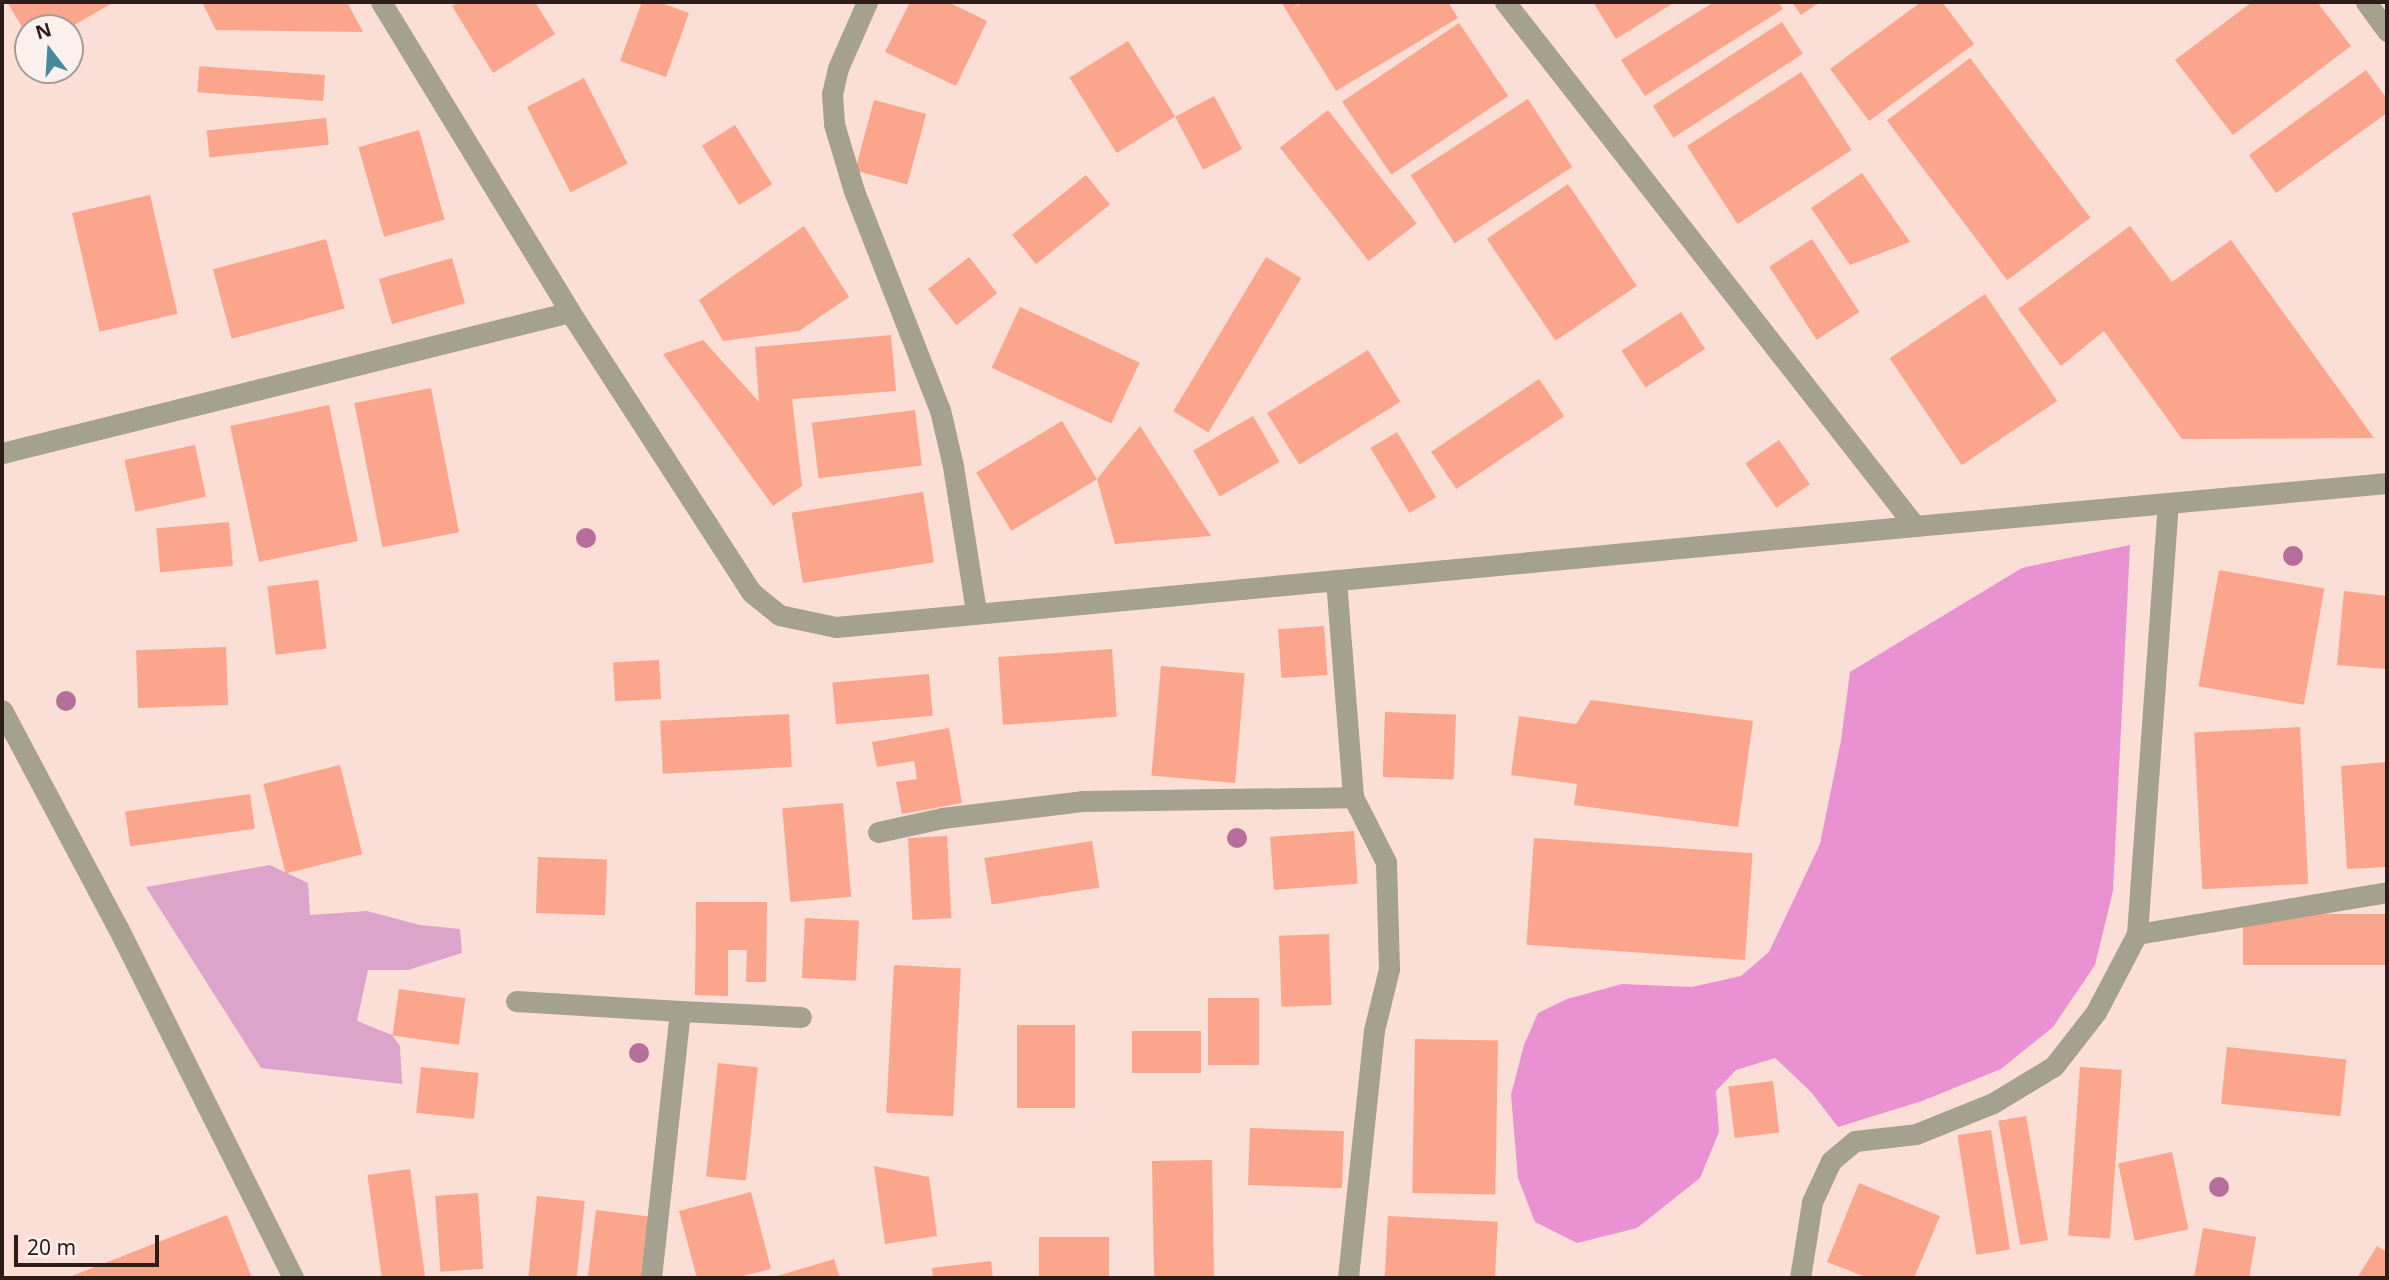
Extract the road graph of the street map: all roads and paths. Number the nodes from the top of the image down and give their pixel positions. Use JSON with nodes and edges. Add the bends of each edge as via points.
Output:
{"nodes":[{"id":1,"x":381,"y":2,"type":"edge"},
{"id":2,"x":867,"y":2,"type":"edge"},
{"id":3,"x":1504,"y":2,"type":"edge"},
{"id":4,"x":2366,"y":2,"type":"edge"},
{"id":5,"x":2387,"y":31,"type":"edge"},
{"id":6,"x":570,"y":312,"type":"junction"},
{"id":7,"x":2,"y":453,"type":"edge"},
{"id":8,"x":2386,"y":484,"type":"edge"},
{"id":9,"x":2168,"y":503,"type":"junction"},
{"id":10,"x":1915,"y":526,"type":"junction"},
{"id":11,"x":1336,"y":580,"type":"junction"},
{"id":12,"x":976,"y":612,"type":"junction"},
{"id":13,"x":2,"y":710,"type":"edge"},
{"id":14,"x":1353,"y":797,"type":"junction"},
{"id":15,"x":878,"y":832,"type":"dead end"},
{"id":16,"x":2387,"y":892,"type":"edge"},
{"id":17,"x":2137,"y":934,"type":"junction"},
{"id":18,"x":516,"y":1001,"type":"dead end"},
{"id":19,"x":680,"y":1011,"type":"junction"},
{"id":20,"x":801,"y":1017,"type":"dead end"},
{"id":21,"x":293,"y":1278,"type":"edge"},
{"id":22,"x":651,"y":1278,"type":"edge"},
{"id":23,"x":1348,"y":1278,"type":"edge"},
{"id":24,"x":1800,"y":1278,"type":"edge"}],
"edges":[{"from":1,"to":6,"type":"street"},
{"from":2,"to":12,"type":"street","via":[[838,68],[832,94],[834,124],[854,191],[940,410],[954,466]]},
{"from":3,"to":10,"type":"street"},
{"from":4,"to":5,"type":"street"},
{"from":6,"to":7,"type":"street"},
{"from":6,"to":12,"type":"street","via":[[751,592],[779,615],[836,627]]},
{"from":8,"to":9,"type":"street"},
{"from":9,"to":10,"type":"street"},
{"from":9,"to":17,"type":"street"},
{"from":10,"to":11,"type":"street"},
{"from":11,"to":12,"type":"street"},
{"from":11,"to":14,"type":"street"},
{"from":13,"to":21,"type":"street","via":[[118,928]]},
{"from":14,"to":15,"type":"street","via":[[1082,801],[942,818]]},
{"from":14,"to":23,"type":"street","via":[[1385,862],[1389,969],[1374,1030]]},
{"from":16,"to":17,"type":"street"},
{"from":17,"to":24,"type":"street","via":[[2096,1012],[2054,1066],[1993,1103],[1916,1134],[1855,1141],[1831,1161],[1812,1202]]},
{"from":18,"to":19,"type":"street"},
{"from":19,"to":20,"type":"street"},
{"from":19,"to":22,"type":"street"}]}
